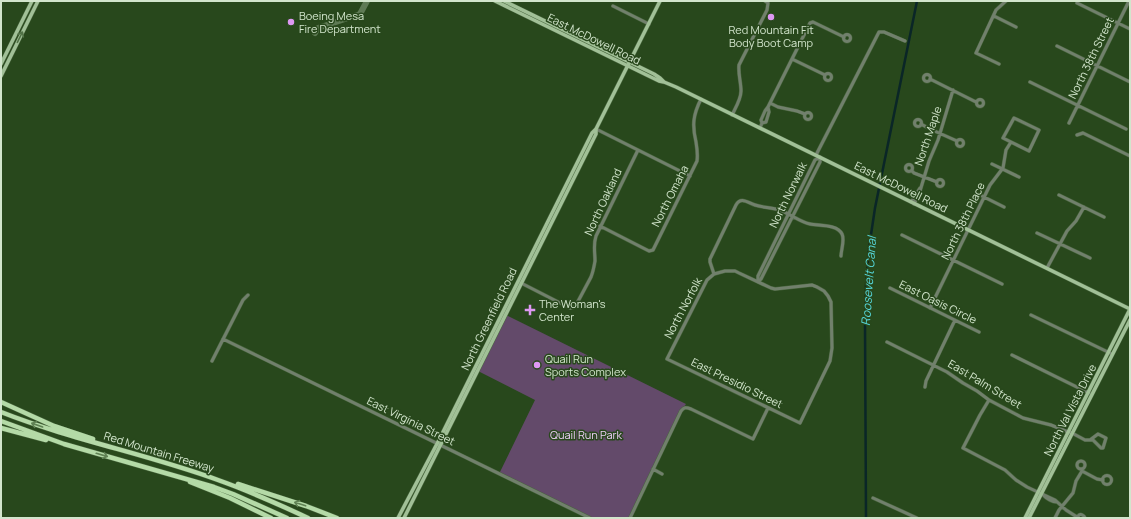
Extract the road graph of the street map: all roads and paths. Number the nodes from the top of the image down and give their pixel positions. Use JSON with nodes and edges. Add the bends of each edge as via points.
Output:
{"nodes":[{"id":1,"x":32,"y":1,"type":"edge"},
{"id":2,"x":38,"y":1,"type":"edge"},
{"id":3,"x":495,"y":1,"type":"edge"},
{"id":4,"x":504,"y":1,"type":"edge"},
{"id":5,"x":660,"y":1,"type":"edge"},
{"id":6,"x":1006,"y":1,"type":"edge"},
{"id":7,"x":1129,"y":1,"type":"edge"},
{"id":8,"x":767,"y":2,"type":"edge"},
{"id":9,"x":1077,"y":2,"type":"dead end"},
{"id":10,"x":613,"y":6,"type":"dead end"},
{"id":11,"x":994,"y":16,"type":"junction"},
{"id":12,"x":533,"y":17,"type":"junction"},
{"id":13,"x":27,"y":23,"type":"junction"},
{"id":14,"x":1118,"y":23,"type":"junction"},
{"id":15,"x":649,"y":24,"type":"junction"},
{"id":16,"x":1016,"y":27,"type":"dead end"},
{"id":17,"x":1130,"y":29,"type":"edge"},
{"id":18,"x":844,"y":37,"type":"dead end"},
{"id":19,"x":905,"y":41,"type":"dead end"},
{"id":20,"x":1057,"y":46,"type":"dead end"},
{"id":21,"x":792,"y":59,"type":"junction"},
{"id":22,"x":1,"y":64,"type":"edge"},
{"id":23,"x":629,"y":64,"type":"junction"},
{"id":24,"x":999,"y":64,"type":"dead end"},
{"id":25,"x":1097,"y":65,"type":"junction"},
{"id":26,"x":2,"y":73,"type":"edge"},
{"id":27,"x":825,"y":75,"type":"dead end"},
{"id":28,"x":930,"y":79,"type":"dead end"},
{"id":29,"x":1030,"y":82,"type":"dead end"},
{"id":30,"x":1130,"y":82,"type":"edge"},
{"id":31,"x":953,"y":90,"type":"junction"},
{"id":32,"x":701,"y":99,"type":"junction"},
{"id":33,"x":976,"y":102,"type":"dead end"},
{"id":34,"x":769,"y":105,"type":"junction"},
{"id":35,"x":1078,"y":105,"type":"junction"},
{"id":36,"x":732,"y":114,"type":"junction"},
{"id":37,"x":805,"y":114,"type":"dead end"},
{"id":38,"x":1069,"y":123,"type":"dead end"},
{"id":39,"x":921,"y":124,"type":"dead end"},
{"id":40,"x":760,"y":128,"type":"junction"},
{"id":41,"x":596,"y":129,"type":"junction"},
{"id":42,"x":1126,"y":129,"type":"dead end"},
{"id":43,"x":940,"y":133,"type":"junction"},
{"id":44,"x":1077,"y":135,"type":"dead end"},
{"id":45,"x":957,"y":141,"type":"dead end"},
{"id":46,"x":1010,"y":142,"type":"junction"},
{"id":47,"x":638,"y":150,"type":"junction"},
{"id":48,"x":818,"y":156,"type":"junction"},
{"id":49,"x":1130,"y":156,"type":"edge"},
{"id":50,"x":992,"y":164,"type":"dead end"},
{"id":51,"x":1002,"y":169,"type":"junction"},
{"id":52,"x":912,"y":171,"type":"dead end"},
{"id":53,"x":690,"y":176,"type":"junction"},
{"id":54,"x":924,"y":177,"type":"junction"},
{"id":55,"x":1019,"y":177,"type":"dead end"},
{"id":56,"x":937,"y":182,"type":"dead end"},
{"id":57,"x":976,"y":193,"type":"dead end"},
{"id":58,"x":1059,"y":195,"type":"dead end"},
{"id":59,"x":984,"y":197,"type":"junction"},
{"id":60,"x":558,"y":203,"type":"junction"},
{"id":61,"x":913,"y":203,"type":"junction"},
{"id":62,"x":1004,"y":207,"type":"dead end"},
{"id":63,"x":1084,"y":207,"type":"junction"},
{"id":64,"x":791,"y":215,"type":"junction"},
{"id":65,"x":1104,"y":217,"type":"dead end"},
{"id":66,"x":551,"y":225,"type":"junction"},
{"id":67,"x":600,"y":226,"type":"junction"},
{"id":68,"x":968,"y":230,"type":"junction"},
{"id":69,"x":1037,"y":233,"type":"dead end"},
{"id":70,"x":902,"y":235,"type":"dead end"},
{"id":71,"x":1060,"y":244,"type":"junction"},
{"id":72,"x":840,"y":256,"type":"dead end"},
{"id":73,"x":1090,"y":258,"type":"dead end"},
{"id":74,"x":954,"y":260,"type":"junction"},
{"id":75,"x":1047,"y":268,"type":"junction"},
{"id":76,"x":714,"y":274,"type":"junction"},
{"id":77,"x":520,"y":282,"type":"junction"},
{"id":78,"x":758,"y":282,"type":"junction"},
{"id":79,"x":1002,"y":284,"type":"dead end"},
{"id":80,"x":890,"y":288,"type":"dead end"},
{"id":81,"x":248,"y":295,"type":"dead end"},
{"id":82,"x":930,"y":308,"type":"junction"},
{"id":83,"x":1130,"y":309,"type":"edge"},
{"id":84,"x":1031,"y":315,"type":"dead end"},
{"id":85,"x":955,"y":320,"type":"junction"},
{"id":86,"x":1130,"y":320,"type":"edge"},
{"id":87,"x":979,"y":332,"type":"dead end"},
{"id":88,"x":223,"y":339,"type":"junction"},
{"id":89,"x":887,"y":342,"type":"dead end"},
{"id":90,"x":1110,"y":353,"type":"junction"},
{"id":91,"x":1012,"y":355,"type":"dead end"},
{"id":92,"x":667,"y":359,"type":"joint"},
{"id":93,"x":212,"y":361,"type":"dead end"},
{"id":94,"x":934,"y":364,"type":"junction"},
{"id":95,"x":925,"y":387,"type":"dead end"},
{"id":96,"x":1090,"y":394,"type":"junction"},
{"id":97,"x":989,"y":400,"type":"junction"},
{"id":98,"x":1,"y":402,"type":"edge"},
{"id":99,"x":768,"y":408,"type":"junction"},
{"id":100,"x":1,"y":412,"type":"edge"},
{"id":101,"x":1,"y":421,"type":"edge"},
{"id":102,"x":1,"y":428,"type":"edge"},
{"id":103,"x":1070,"y":433,"type":"junction"},
{"id":104,"x":1090,"y":440,"type":"junction"},
{"id":105,"x":64,"y":444,"type":"junction"},
{"id":106,"x":439,"y":444,"type":"junction"},
{"id":107,"x":128,"y":452,"type":"junction"},
{"id":108,"x":653,"y":469,"type":"junction"},
{"id":109,"x":662,"y":474,"type":"dead end"},
{"id":110,"x":182,"y":478,"type":"junction"},
{"id":111,"x":217,"y":479,"type":"junction"},
{"id":112,"x":1103,"y":480,"type":"dead end"},
{"id":113,"x":1040,"y":493,"type":"junction"},
{"id":114,"x":873,"y":498,"type":"dead end"},
{"id":115,"x":1062,"y":506,"type":"junction"},
{"id":116,"x":271,"y":518,"type":"edge"},
{"id":117,"x":287,"y":518,"type":"edge"},
{"id":118,"x":308,"y":518,"type":"edge"},
{"id":119,"x":336,"y":518,"type":"edge"},
{"id":120,"x":398,"y":518,"type":"edge"},
{"id":121,"x":404,"y":518,"type":"edge"},
{"id":122,"x":590,"y":518,"type":"edge"},
{"id":123,"x":630,"y":518,"type":"edge"},
{"id":124,"x":917,"y":518,"type":"edge"},
{"id":125,"x":1025,"y":518,"type":"edge"},
{"id":126,"x":1029,"y":518,"type":"edge"},
{"id":127,"x":1055,"y":518,"type":"edge"},
{"id":128,"x":1077,"y":518,"type":"edge"},
{"id":129,"x":1085,"y":518,"type":"edge"}],
"edges":[{"from":1,"to":13,"type":"main road"},
{"from":1,"to":22,"type":"main road"},
{"from":2,"to":13,"type":"main road"},
{"from":3,"to":12,"type":"main road","name":"East McDowell Road"},
{"from":4,"to":12,"type":"main road","name":"East McDowell Road"},
{"from":5,"to":15,"type":"main road","name":"North Greenfield Road"},
{"from":6,"to":11,"type":"street"},
{"from":7,"to":14,"type":"street","name":"North 38th Street"},
{"from":8,"to":36,"type":"street","via":[[767,10],[740,66],[741,91]]},
{"from":9,"to":14,"type":"street"},
{"from":10,"to":15,"type":"street"},
{"from":11,"to":16,"type":"street"},
{"from":11,"to":24,"type":"street","via":[[976,53]]},
{"from":12,"to":23,"type":"main road","name":"East McDowell Road"},
{"from":26,"to":13,"type":"main road","one_way":true},
{"from":14,"to":17,"type":"street"},
{"from":14,"to":25,"type":"street","name":"North 38th Street"},
{"from":15,"to":23,"type":"main road","name":"North Greenfield Road"},
{"from":18,"to":21,"type":"street","via":[[813,22],[810,23]]},
{"from":19,"to":48,"type":"street","name":"North Norwalk","via":[[879,32]]},
{"from":20,"to":25,"type":"street"},
{"from":21,"to":27,"type":"street"},
{"from":21,"to":34,"type":"street"},
{"from":23,"to":32,"type":"main road","name":"East McDowell Road","via":[[658,81]]},
{"from":23,"to":41,"type":"main road","name":"North Greenfield Road"},
{"from":25,"to":30,"type":"street"},
{"from":25,"to":35,"type":"street","name":"North 38th Street"},
{"from":28,"to":31,"type":"street"},
{"from":29,"to":35,"type":"street"},
{"from":31,"to":33,"type":"street"},
{"from":31,"to":43,"type":"street","name":"North Maple"},
{"from":32,"to":36,"type":"main road","name":"East McDowell Road"},
{"from":32,"to":53,"type":"street","name":"North Omaha","via":[[694,122],[698,158]]},
{"from":34,"to":37,"type":"street"},
{"from":34,"to":40,"type":"street","via":[[766,122],[762,123]]},
{"from":35,"to":38,"type":"street","name":"North 38th Street"},
{"from":35,"to":42,"type":"street"},
{"from":36,"to":40,"type":"main road","name":"East McDowell Road"},
{"from":39,"to":43,"type":"street"},
{"from":40,"to":48,"type":"main road","name":"East McDowell Road"},
{"from":41,"to":47,"type":"street"},
{"from":41,"to":60,"type":"main road","name":"North Greenfield Road"},
{"from":41,"to":66,"type":"main road","name":"North Greenfield Road","via":[[596,134]]},
{"from":43,"to":45,"type":"street"},
{"from":43,"to":54,"type":"street","name":"North Maple"},
{"from":44,"to":49,"type":"street","via":[[1083,133]]},
{"from":46,"to":46,"type":"street","name":"North 38th Place","via":[[1003,138],[1014,118],[1039,130],[1029,151]]},
{"from":46,"to":51,"type":"street","name":"North 38th Place"},
{"from":47,"to":53,"type":"street"},
{"from":47,"to":67,"type":"street","name":"North Oakland"},
{"from":48,"to":61,"type":"main road","name":"East McDowell Road"},
{"from":48,"to":64,"type":"street","name":"North Norwalk"},
{"from":50,"to":51,"type":"street"},
{"from":51,"to":55,"type":"street"},
{"from":51,"to":59,"type":"street","name":"North 38th Place"},
{"from":52,"to":54,"type":"street"},
{"from":53,"to":67,"type":"street","name":"North Omaha","via":[[653,250],[650,251]]},
{"from":54,"to":56,"type":"street"},
{"from":54,"to":61,"type":"street","name":"North Maple"},
{"from":57,"to":59,"type":"street"},
{"from":58,"to":63,"type":"street"},
{"from":59,"to":62,"type":"street"},
{"from":59,"to":68,"type":"street","name":"North 38th Place"},
{"from":60,"to":66,"type":"main road","via":[[550,221]]},
{"from":60,"to":77,"type":"main road","name":"North Greenfield Road"},
{"from":61,"to":68,"type":"main road","name":"East McDowell Road"},
{"from":63,"to":65,"type":"street"},
{"from":63,"to":71,"type":"street"},
{"from":64,"to":72,"type":"street","via":[[810,224],[838,230],[843,239]]},
{"from":64,"to":76,"type":"street","name":"North Norfolk","via":[[744,200],[738,202],[710,259]]},
{"from":64,"to":78,"type":"street","name":"North Norwalk","via":[[758,276]]},
{"from":66,"to":77,"type":"main road","name":"North Greenfield Road"},
{"from":67,"to":77,"type":"street","name":"North Oakland","via":[[594,242],[593,272],[575,307],[570,308]]},
{"from":68,"to":74,"type":"street","name":"North 38th Place"},
{"from":68,"to":75,"type":"main road","name":"East McDowell Road"},
{"from":69,"to":71,"type":"street"},
{"from":70,"to":74,"type":"street"},
{"from":71,"to":73,"type":"street"},
{"from":71,"to":75,"type":"street"},
{"from":74,"to":79,"type":"street"},
{"from":74,"to":82,"type":"street","name":"North 38th Place"},
{"from":75,"to":83,"type":"main road","name":"East McDowell Road"},
{"from":76,"to":78,"type":"street","via":[[735,271]]},
{"from":76,"to":92,"type":"street","name":"North Norfolk","via":[[704,284]]},
{"from":77,"to":106,"type":"main road","name":"North Greenfield Road"},
{"from":78,"to":99,"type":"street","name":"East Presidio Street","via":[[775,289],[812,285],[825,292],[832,307],[832,356],[800,423]]},
{"from":80,"to":82,"type":"street","name":"East Oasis Circle"},
{"from":81,"to":88,"type":"street"},
{"from":82,"to":85,"type":"street","name":"East Oasis Circle"},
{"from":83,"to":90,"type":"main road","name":"North Val Vista Drive"},
{"from":84,"to":90,"type":"street"},
{"from":85,"to":87,"type":"street","name":"East Oasis Circle"},
{"from":85,"to":94,"type":"street"},
{"from":86,"to":90,"type":"main road","name":"North Val Vista Drive"},
{"from":88,"to":93,"type":"street"},
{"from":88,"to":106,"type":"street","name":"East Virginia Street"},
{"from":89,"to":94,"type":"street","name":"East Palm Street"},
{"from":90,"to":96,"type":"main road","name":"North Val Vista Drive"},
{"from":91,"to":96,"type":"street"},
{"from":92,"to":99,"type":"street","name":"East Presidio Street"},
{"from":94,"to":95,"type":"street"},
{"from":94,"to":97,"type":"street","name":"East Palm Street"},
{"from":96,"to":103,"type":"main road","name":"North Val Vista Drive"},
{"from":97,"to":103,"type":"street","name":"East Palm Street","via":[[1023,418]]},
{"from":97,"to":113,"type":"street","via":[[964,448]]},
{"from":98,"to":107,"type":"highway","via":[[54,426]]},
{"from":99,"to":108,"type":"street","via":[[753,439],[684,408]]},
{"from":107,"to":100,"type":"highway","name":"Red Mountain Freeway","one_way":true,"via":[[54,431]]},
{"from":101,"to":105,"type":"highway","name":"Red Mountain Freeway"},
{"from":102,"to":105,"type":"highway"},
{"from":103,"to":104,"type":"street","name":"East Palm Street"},
{"from":103,"to":113,"type":"main road","name":"North Val Vista Drive"},
{"from":104,"to":104,"type":"street","name":"East Palm Street","via":[[1103,448],[1106,438],[1098,434]]},
{"from":105,"to":110,"type":"highway","name":"Red Mountain Freeway","one_way":true},
{"from":106,"to":120,"type":"main road","name":"North Greenfield Road"},
{"from":106,"to":121,"type":"main road","name":"North Greenfield Road"},
{"from":106,"to":122,"type":"street","name":"East Virginia Street"},
{"from":107,"to":111,"type":"highway","name":"Red Mountain Freeway"},
{"from":108,"to":109,"type":"street"},
{"from":108,"to":123,"type":"street"},
{"from":110,"to":116,"type":"highway"},
{"from":110,"to":117,"type":"highway","name":"Red Mountain Freeway","via":[[233,494]]},
{"from":111,"to":118,"type":"highway","name":"Red Mountain Freeway"},
{"from":119,"to":111,"type":"highway","one_way":true,"via":[[228,480]]},
{"from":112,"to":115,"type":"street","via":[[1082,470],[1073,493]]},
{"from":113,"to":115,"type":"street"},
{"from":113,"to":125,"type":"main road","name":"North Val Vista Drive"},
{"from":113,"to":126,"type":"main road","name":"North Val Vista Drive"},
{"from":114,"to":124,"type":"street"},
{"from":115,"to":127,"type":"street"},
{"from":115,"to":128,"type":"street"},
{"from":128,"to":129,"type":"street","via":[[1081,515]]}]}
